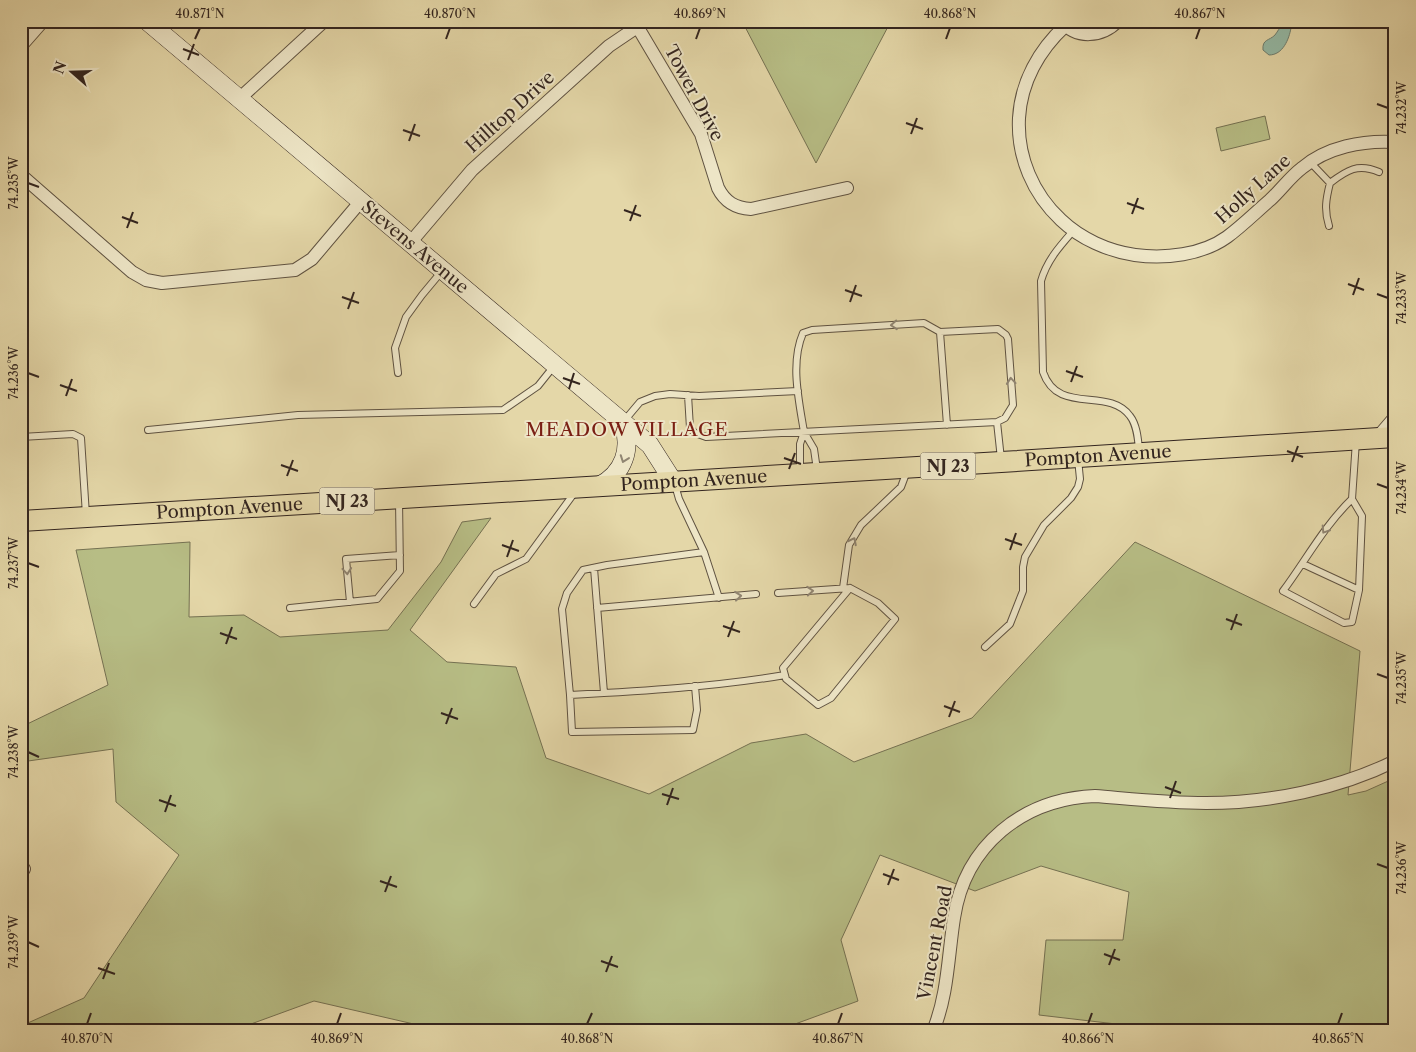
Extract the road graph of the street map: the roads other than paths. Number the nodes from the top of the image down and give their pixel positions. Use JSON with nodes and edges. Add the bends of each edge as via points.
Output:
{"nodes":[{"id":1,"x":43,"y":21,"type":"edge"},
{"id":2,"x":147,"y":21,"type":"edge"},
{"id":3,"x":324,"y":21,"type":"edge"},
{"id":4,"x":1118,"y":21,"type":"edge"},
{"id":5,"x":642,"y":24,"type":"edge"},
{"id":6,"x":1063,"y":24,"type":"edge"},
{"id":7,"x":21,"y":46,"type":"edge"},
{"id":8,"x":239,"y":99,"type":"junction"},
{"id":9,"x":1395,"y":142,"type":"edge"},
{"id":10,"x":1310,"y":162,"type":"junction"},
{"id":11,"x":1380,"y":172,"type":"dead end"},
{"id":12,"x":21,"y":175,"type":"edge"},
{"id":13,"x":1330,"y":183,"type":"junction"},
{"id":14,"x":847,"y":188,"type":"dead end"},
{"id":15,"x":361,"y":202,"type":"junction"},
{"id":16,"x":1329,"y":226,"type":"dead end"},
{"id":17,"x":1074,"y":230,"type":"junction"},
{"id":18,"x":410,"y":243,"type":"junction"},
{"id":19,"x":443,"y":270,"type":"junction"},
{"id":20,"x":940,"y":332,"type":"junction"},
{"id":21,"x":555,"y":365,"type":"junction"},
{"id":22,"x":398,"y":373,"type":"dead end"},
{"id":23,"x":798,"y":391,"type":"junction"},
{"id":24,"x":688,"y":395,"type":"junction"},
{"id":25,"x":1395,"y":417,"type":"edge"},
{"id":26,"x":623,"y":422,"type":"junction"},
{"id":27,"x":997,"y":422,"type":"junction"},
{"id":28,"x":947,"y":425,"type":"junction"},
{"id":29,"x":148,"y":430,"type":"dead end"},
{"id":30,"x":804,"y":432,"type":"junction"},
{"id":31,"x":21,"y":437,"type":"edge"},
{"id":32,"x":1386,"y":438,"type":"edge"},
{"id":33,"x":1356,"y":440,"type":"junction"},
{"id":34,"x":1140,"y":453,"type":"junction"},
{"id":35,"x":1078,"y":457,"type":"junction"},
{"id":36,"x":1001,"y":462,"type":"junction"},
{"id":37,"x":908,"y":468,"type":"junction"},
{"id":38,"x":808,"y":474,"type":"junction"},
{"id":39,"x":674,"y":481,"type":"junction"},
{"id":40,"x":599,"y":486,"type":"junction"},
{"id":41,"x":579,"y":487,"type":"junction"},
{"id":42,"x":399,"y":498,"type":"junction"},
{"id":43,"x":1352,"y":499,"type":"junction"},
{"id":44,"x":86,"y":516,"type":"junction"},
{"id":45,"x":21,"y":521,"type":"edge"},
{"id":46,"x":704,"y":552,"type":"junction"},
{"id":47,"x":400,"y":555,"type":"junction"},
{"id":48,"x":1303,"y":564,"type":"junction"},
{"id":49,"x":594,"y":568,"type":"junction"},
{"id":50,"x":843,"y":588,"type":"junction"},
{"id":51,"x":850,"y":588,"type":"junction"},
{"id":52,"x":1359,"y":590,"type":"junction"},
{"id":53,"x":778,"y":593,"type":"dead end"},
{"id":54,"x":756,"y":594,"type":"dead end"},
{"id":55,"x":719,"y":598,"type":"junction"},
{"id":56,"x":350,"y":602,"type":"junction"},
{"id":57,"x":474,"y":604,"type":"dead end"},
{"id":58,"x":290,"y":608,"type":"dead end"},
{"id":59,"x":597,"y":608,"type":"junction"},
{"id":60,"x":984,"y":647,"type":"dead end"},
{"id":61,"x":785,"y":675,"type":"junction"},
{"id":62,"x":695,"y":686,"type":"junction"},
{"id":63,"x":604,"y":693,"type":"junction"},
{"id":64,"x":570,"y":694,"type":"junction"},
{"id":65,"x":1395,"y":761,"type":"edge"},
{"id":66,"x":933,"y":1031,"type":"edge"}],
"edges":[{"from":1,"to":7,"type":"street"},
{"from":2,"to":8,"type":"main road","name":"Stevens Avenue"},
{"from":3,"to":8,"type":"street"},
{"from":4,"to":6,"type":"street","name":"Holly Lane","via":[[1100,34],[1087,35]]},
{"from":5,"to":14,"type":"street","name":"Tower Drive","via":[[701,134],[718,188],[731,204],[751,209]]},
{"from":5,"to":18,"type":"street","name":"Hilltop Drive","via":[[609,46],[472,170]]},
{"from":6,"to":17,"type":"street","name":"Holly Lane","via":[[1029,76],[1020,104],[1019,133],[1024,162],[1036,189],[1054,213]]},
{"from":8,"to":15,"type":"main road","name":"Stevens Avenue"},
{"from":9,"to":10,"type":"street","name":"Holly Lane","via":[[1349,146]]},
{"from":10,"to":13,"type":"lane"},
{"from":10,"to":17,"type":"street","name":"Holly Lane","via":[[1226,238],[1194,251],[1161,256],[1129,254],[1100,245]]},
{"from":11,"to":13,"type":"lane","via":[[1357,168]]},
{"from":12,"to":15,"type":"street","via":[[132,272],[146,280],[162,283],[295,270],[312,260]]},
{"from":13,"to":16,"type":"lane","via":[[1325,200]]},
{"from":15,"to":18,"type":"main road","name":"Stevens Avenue"},
{"from":17,"to":34,"type":"lane","via":[[1044,269],[1041,280],[1043,372],[1047,382],[1063,395],[1110,402],[1122,408],[1136,428]]},
{"from":18,"to":19,"type":"main road","name":"Stevens Avenue"},
{"from":19,"to":21,"type":"main road","name":"Stevens Avenue"},
{"from":19,"to":22,"type":"lane","via":[[406,317],[396,348]]},
{"from":20,"to":23,"type":"lane","one_way":true,"via":[[924,323],[812,330],[803,334],[800,341],[796,378]]},
{"from":27,"to":20,"type":"lane","one_way":true,"via":[[1005,418],[1013,405],[1006,335],[998,329]]},
{"from":20,"to":28,"type":"lane"},
{"from":21,"to":26,"type":"main road","name":"Stevens Avenue"},
{"from":21,"to":29,"type":"lane","via":[[538,386],[503,410],[298,415]]},
{"from":23,"to":24,"type":"lane"},
{"from":23,"to":30,"type":"lane"},
{"from":24,"to":26,"type":"lane","via":[[655,396],[640,402]]},
{"from":24,"to":30,"type":"lane","via":[[690,428],[706,437]]},
{"from":25,"to":32,"type":"street"},
{"from":26,"to":39,"type":"main road","name":"Stevens Avenue","via":[[650,445]]},
{"from":26,"to":40,"type":"main road","one_way":true,"via":[[627,440],[625,458],[618,472]]},
{"from":27,"to":28,"type":"lane"},
{"from":27,"to":36,"type":"lane"},
{"from":28,"to":30,"type":"lane"},
{"from":30,"to":38,"type":"lane","via":[[800,444]]},
{"from":30,"to":38,"type":"lane","via":[[814,449]]},
{"from":31,"to":44,"type":"lane","via":[[73,434],[81,438]]},
{"from":32,"to":33,"type":"main road","name":"Pompton Avenue","number":"NJ 23"},
{"from":33,"to":34,"type":"main road","name":"Pompton Avenue","number":"NJ 23"},
{"from":33,"to":43,"type":"lane"},
{"from":34,"to":35,"type":"main road","name":"Pompton Avenue","number":"NJ 23"},
{"from":35,"to":36,"type":"main road","name":"Pompton Avenue","number":"NJ 23"},
{"from":35,"to":60,"type":"lane","via":[[1078,487],[1044,525],[1025,557],[1023,591],[1010,624]]},
{"from":36,"to":37,"type":"main road","name":"Pompton Avenue","number":"NJ 23"},
{"from":37,"to":38,"type":"main road","name":"Pompton Avenue","number":"NJ 23"},
{"from":50,"to":37,"type":"lane","one_way":true,"via":[[849,545],[861,525],[901,487]]},
{"from":38,"to":39,"type":"main road","name":"Pompton Avenue","number":"NJ 23"},
{"from":39,"to":40,"type":"main road","name":"Pompton Avenue","number":"NJ 23"},
{"from":39,"to":46,"type":"lane"},
{"from":40,"to":41,"type":"main road","name":"Pompton Avenue","number":"NJ 23"},
{"from":41,"to":42,"type":"main road","name":"Pompton Avenue","number":"NJ 23"},
{"from":41,"to":57,"type":"lane","via":[[526,559],[496,574]]},
{"from":42,"to":44,"type":"main road","name":"Pompton Avenue","number":"NJ 23"},
{"from":42,"to":47,"type":"lane"},
{"from":43,"to":48,"type":"lane","one_way":true,"via":[[1329,524]]},
{"from":43,"to":52,"type":"lane","via":[[1362,516]]},
{"from":44,"to":45,"type":"main road","name":"Pompton Avenue","number":"NJ 23"},
{"from":46,"to":49,"type":"lane"},
{"from":46,"to":55,"type":"lane"},
{"from":47,"to":56,"type":"lane","via":[[400,571],[378,599]]},
{"from":47,"to":56,"type":"lane","one_way":true,"via":[[346,559]]},
{"from":48,"to":52,"type":"lane"},
{"from":48,"to":52,"type":"lane","via":[[1282,591],[1344,623],[1352,622]]},
{"from":49,"to":59,"type":"lane"},
{"from":49,"to":64,"type":"lane","via":[[583,570],[567,593],[562,609]]},
{"from":50,"to":51,"type":"lane"},
{"from":53,"to":50,"type":"lane","one_way":true},
{"from":51,"to":61,"type":"lane","via":[[784,668]]},
{"from":51,"to":61,"type":"lane","via":[[878,603],[894,619],[883,635],[831,698],[818,705]]},
{"from":55,"to":54,"type":"lane","one_way":true},
{"from":55,"to":59,"type":"lane"},
{"from":56,"to":58,"type":"lane"},
{"from":59,"to":63,"type":"lane"},
{"from":61,"to":62,"type":"lane"},
{"from":62,"to":63,"type":"lane"},
{"from":62,"to":64,"type":"lane","via":[[697,710],[693,730],[572,732]]},
{"from":63,"to":64,"type":"lane"},
{"from":65,"to":66,"type":"street","name":"Vincent Road","via":[[1306,791],[1255,800],[1206,803],[1080,797],[1050,804],[1022,816],[986,846],[962,887],[954,918],[944,995]]}]}
